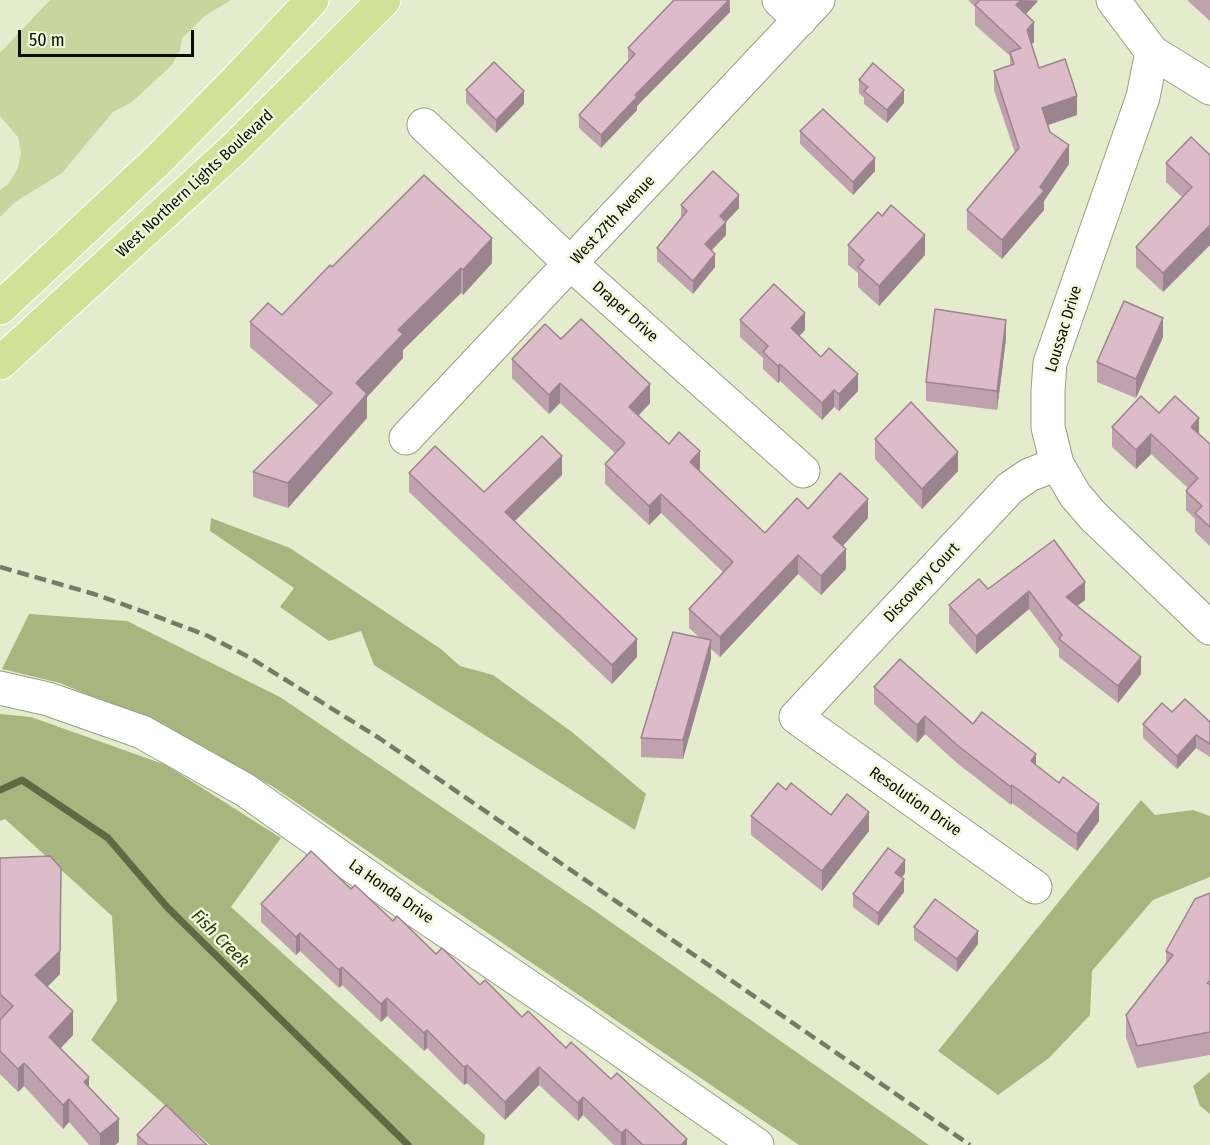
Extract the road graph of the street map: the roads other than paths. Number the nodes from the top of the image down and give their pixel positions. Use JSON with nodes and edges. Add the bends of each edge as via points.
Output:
{"nodes":[{"id":1,"x":312,"y":0,"type":"edge"},
{"id":2,"x":384,"y":0,"type":"edge"},
{"id":3,"x":1113,"y":0,"type":"edge"},
{"id":4,"x":799,"y":7,"type":"edge"},
{"id":5,"x":1152,"y":52,"type":"junction"},
{"id":6,"x":1210,"y":88,"type":"edge"},
{"id":7,"x":424,"y":125,"type":"dead end"},
{"id":8,"x":571,"y":264,"type":"junction"},
{"id":9,"x":0,"y":308,"type":"edge"},
{"id":10,"x":0,"y":363,"type":"edge"},
{"id":11,"x":406,"y":438,"type":"dead end"},
{"id":12,"x":1058,"y":464,"type":"junction"},
{"id":13,"x":803,"y":471,"type":"dead end"},
{"id":14,"x":1210,"y":628,"type":"edge"},
{"id":15,"x":0,"y":688,"type":"edge"},
{"id":16,"x":796,"y":717,"type":"joint"},
{"id":17,"x":1035,"y":887,"type":"dead end"},
{"id":18,"x":757,"y":1145,"type":"edge"}],
"edges":[{"from":1,"to":9,"type":"main road","via":[[157,161]]},
{"from":2,"to":10,"type":"main road","name":"West Northern Lights Boulevard","via":[[234,149]]},
{"from":3,"to":5,"type":"street"},
{"from":4,"to":8,"type":"street","name":"West 27th Avenue"},
{"from":5,"to":6,"type":"street"},
{"from":5,"to":12,"type":"street","name":"Loussac Drive","via":[[1143,97],[1050,363],[1048,427]]},
{"from":7,"to":8,"type":"street","name":"Draper Drive"},
{"from":8,"to":11,"type":"street","name":"West 27th Avenue"},
{"from":8,"to":13,"type":"street","name":"Draper Drive"},
{"from":12,"to":14,"type":"street","name":"Loussac Drive","via":[[1075,495],[1093,516]]},
{"from":12,"to":16,"type":"street","name":"Discovery Court","via":[[1029,475],[1010,488]]},
{"from":15,"to":18,"type":"street","name":"La Honda Drive","via":[[48,699],[142,732],[245,790]]},
{"from":16,"to":17,"type":"street","name":"Resolution Drive"}]}
